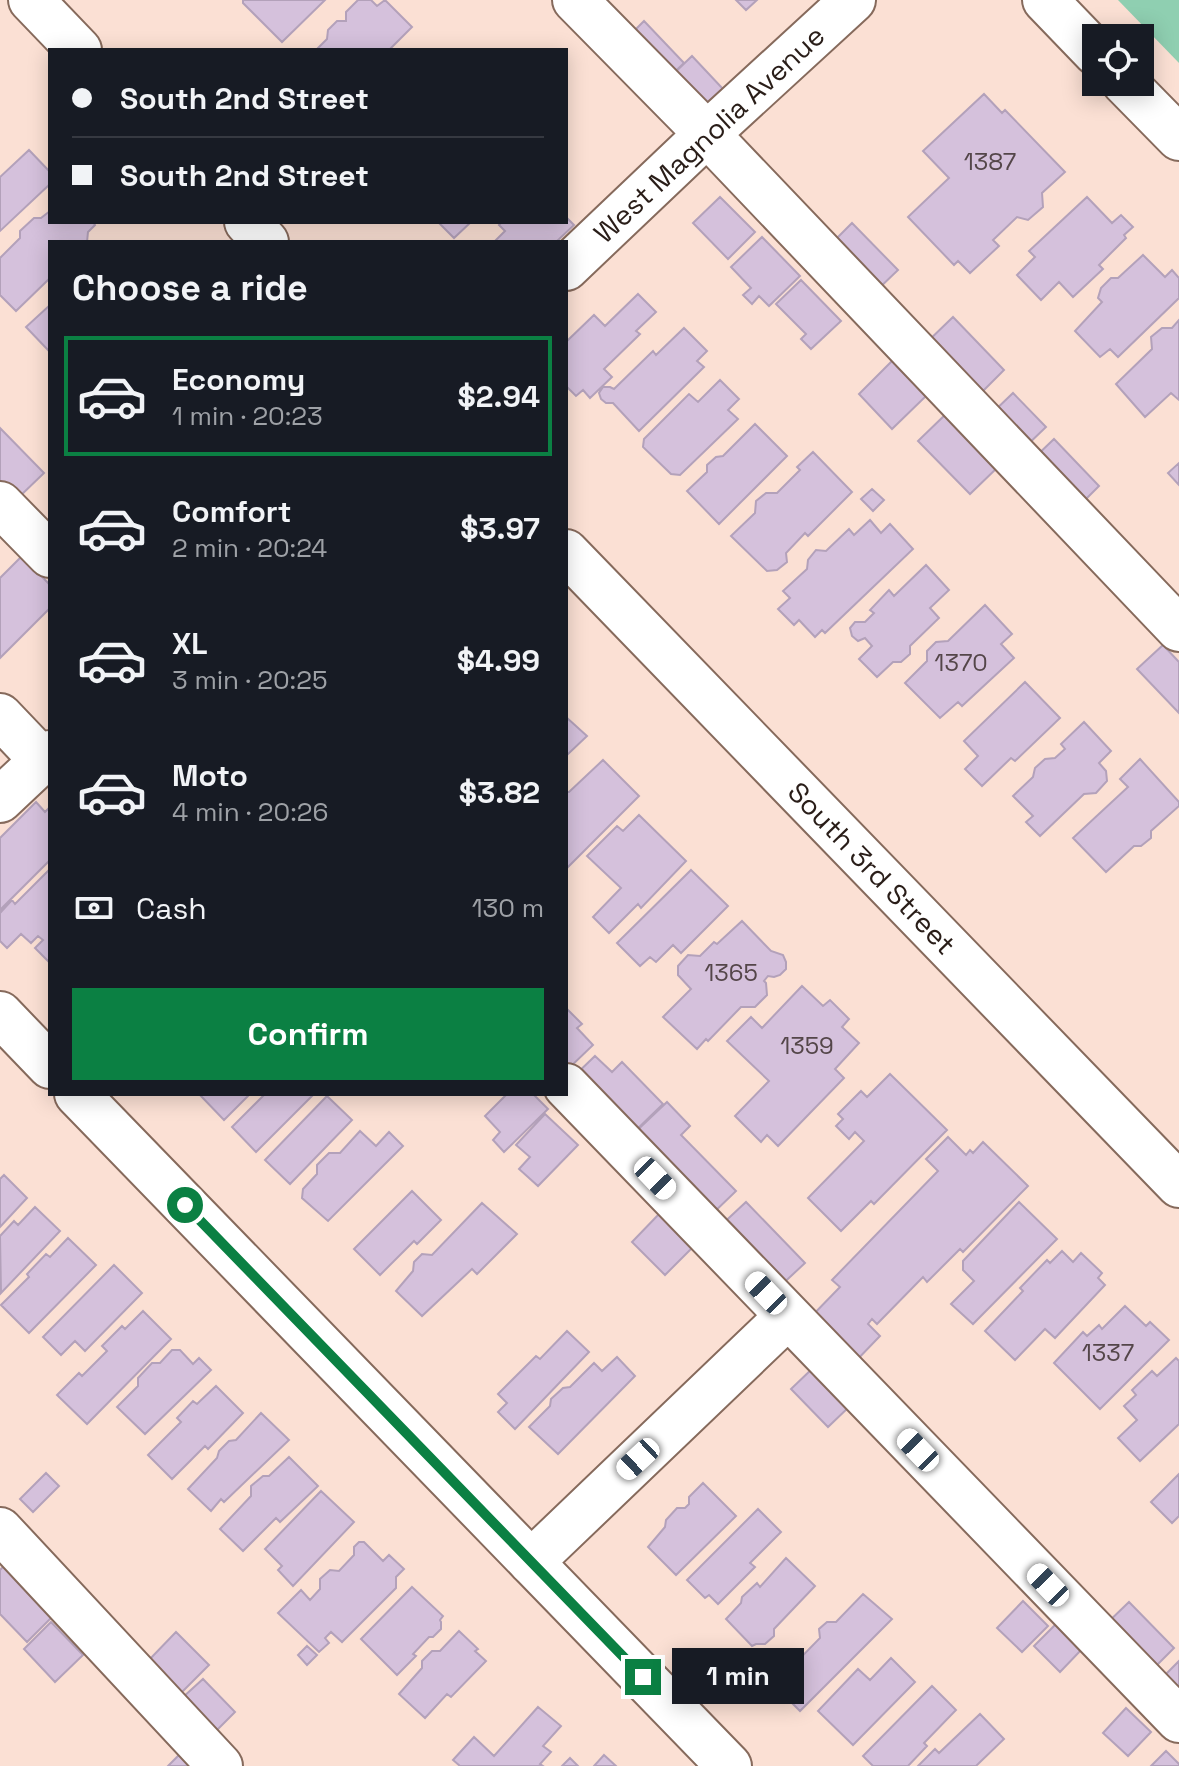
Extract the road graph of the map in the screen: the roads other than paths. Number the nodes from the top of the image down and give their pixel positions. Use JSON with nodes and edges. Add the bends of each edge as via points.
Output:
{"nodes":[{"id":1,"x":31,"y":0,"type":"edge"},
{"id":2,"x":575,"y":0,"type":"edge"},
{"id":3,"x":853,"y":0,"type":"edge"},
{"id":4,"x":1045,"y":0,"type":"edge"},
{"id":5,"x":1082,"y":38,"type":"edge"},
{"id":6,"x":77,"y":48,"type":"edge"},
{"id":7,"x":1138,"y":96,"type":"edge"},
{"id":8,"x":707,"y":134,"type":"junction"},
{"id":9,"x":1179,"y":138,"type":"edge"},
{"id":10,"x":249,"y":224,"type":"edge"},
{"id":11,"x":264,"y":240,"type":"edge"},
{"id":12,"x":568,"y":266,"type":"edge"},
{"id":13,"x":0,"y":504,"type":"edge"},
{"id":14,"x":48,"y":553,"type":"edge"},
{"id":15,"x":568,"y":554,"type":"edge"},
{"id":16,"x":1179,"y":629,"type":"edge"},
{"id":17,"x":0,"y":716,"type":"edge"},
{"id":18,"x":46,"y":756,"type":"edge"},
{"id":19,"x":0,"y":800,"type":"edge"},
{"id":20,"x":0,"y":1014,"type":"edge"},
{"id":21,"x":48,"y":1064,"type":"edge"},
{"id":22,"x":568,"y":1088,"type":"edge"},
{"id":23,"x":79,"y":1096,"type":"edge"},
{"id":24,"x":1179,"y":1185,"type":"edge"},
{"id":25,"x":788,"y":1316,"type":"junction"},
{"id":26,"x":0,"y":1530,"type":"edge"},
{"id":27,"x":531,"y":1562,"type":"junction"},
{"id":28,"x":1179,"y":1720,"type":"edge"},
{"id":29,"x":220,"y":1766,"type":"edge"},
{"id":30,"x":729,"y":1766,"type":"edge"}],
"edges":[{"from":1,"to":6,"type":"main road"},
{"from":2,"to":8,"type":"main road"},
{"from":3,"to":8,"type":"main road","name":"West Magnolia Avenue"},
{"from":4,"to":5,"type":"main road"},
{"from":7,"to":9,"type":"main road"},
{"from":8,"to":12,"type":"main road","name":"West Magnolia Avenue"},
{"from":8,"to":16,"type":"main road"},
{"from":10,"to":11,"type":"main road"},
{"from":13,"to":14,"type":"main road"},
{"from":15,"to":24,"type":"main road","name":"South 3rd Street"},
{"from":17,"to":18,"type":"main road"},
{"from":18,"to":19,"type":"main road"},
{"from":20,"to":21,"type":"main road"},
{"from":22,"to":25,"type":"main road"},
{"from":23,"to":27,"type":"main road"},
{"from":25,"to":27,"type":"main road"},
{"from":25,"to":28,"type":"main road"},
{"from":26,"to":29,"type":"main road"},
{"from":27,"to":30,"type":"main road"}]}
